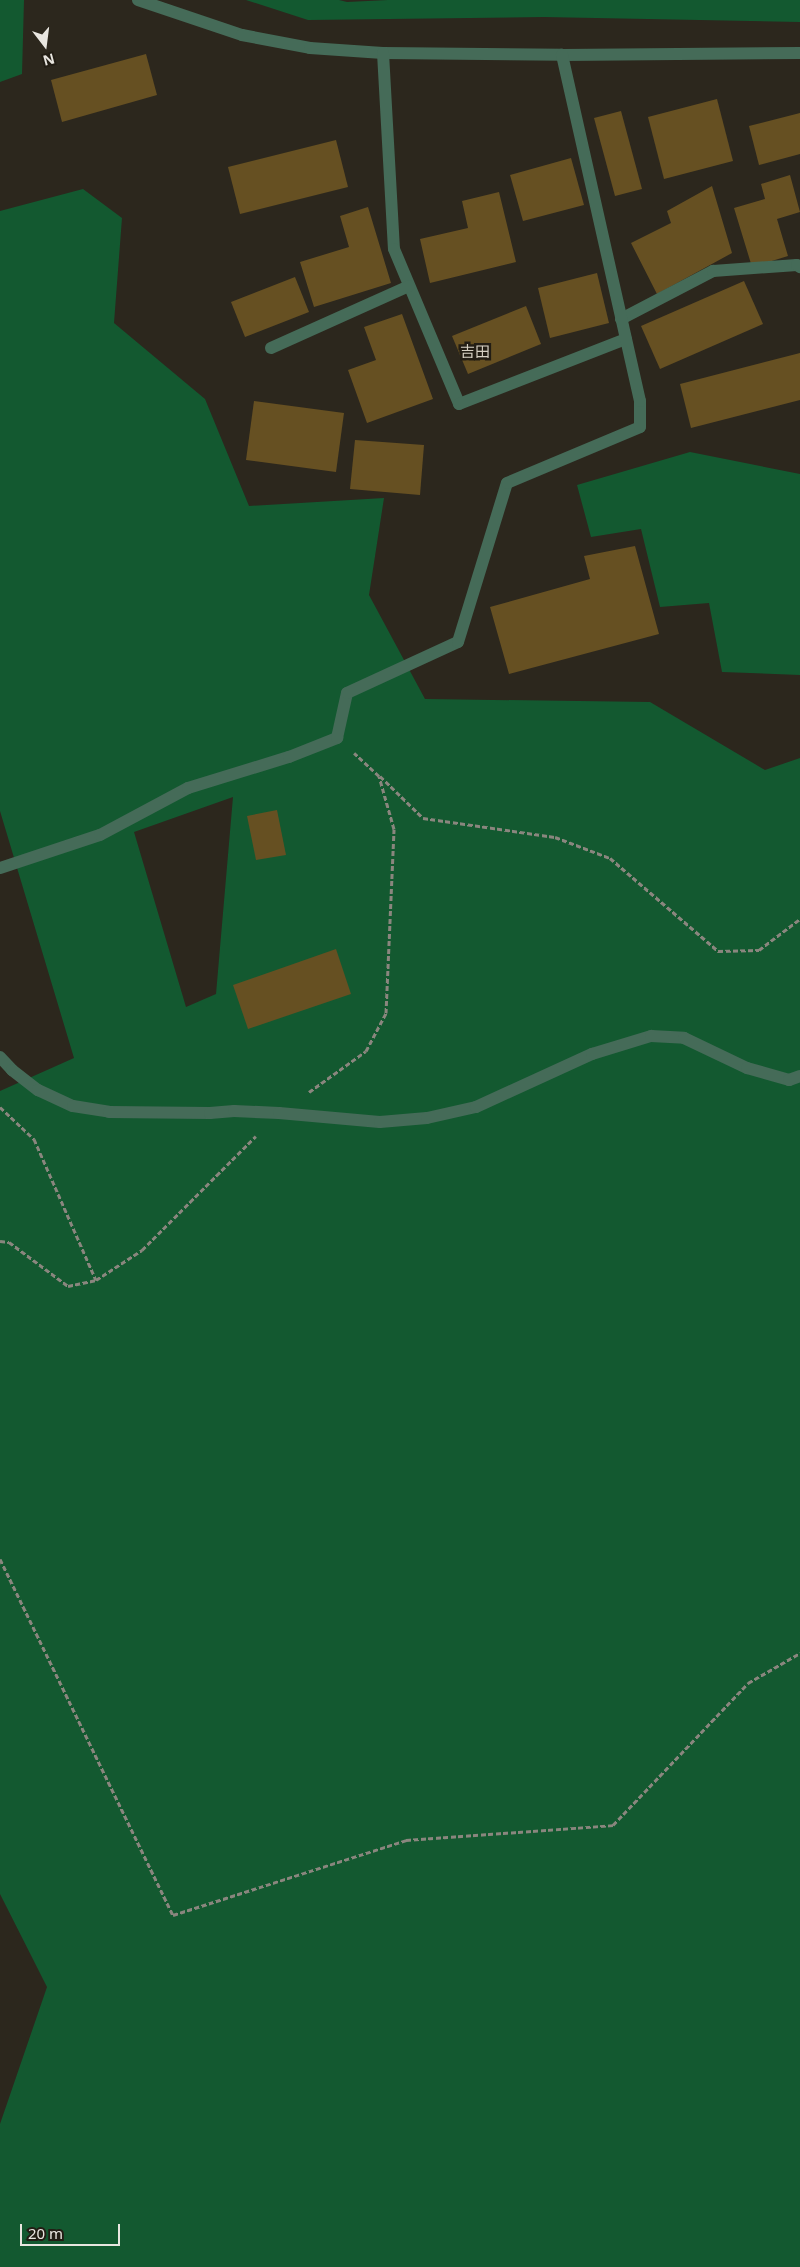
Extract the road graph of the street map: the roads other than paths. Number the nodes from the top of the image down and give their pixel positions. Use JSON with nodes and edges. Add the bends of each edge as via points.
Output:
{"nodes":[{"id":1,"x":138,"y":0,"type":"edge"},
{"id":2,"x":800,"y":52,"type":"edge"},
{"id":3,"x":384,"y":53,"type":"junction"},
{"id":4,"x":562,"y":55,"type":"junction"},
{"id":5,"x":800,"y":267,"type":"edge"},
{"id":6,"x":409,"y":286,"type":"junction"},
{"id":7,"x":622,"y":319,"type":"junction"},
{"id":8,"x":626,"y":339,"type":"junction"},
{"id":9,"x":271,"y":348,"type":"dead end"},
{"id":10,"x":0,"y":868,"type":"edge"},
{"id":11,"x":0,"y":1057,"type":"edge"},
{"id":12,"x":800,"y":1076,"type":"edge"}],
"edges":[{"from":1,"to":3,"type":"street","via":[[242,35],[310,48]]},
{"from":2,"to":4,"type":"street"},
{"from":3,"to":4,"type":"street"},
{"from":3,"to":6,"type":"street","via":[[394,249]]},
{"from":4,"to":7,"type":"street"},
{"from":5,"to":7,"type":"street","via":[[713,271]]},
{"from":6,"to":8,"type":"street","via":[[459,404]]},
{"from":6,"to":9,"type":"street"},
{"from":7,"to":8,"type":"street"},
{"from":8,"to":10,"type":"street","via":[[640,401],[640,427],[507,483],[458,642],[347,693],[337,738],[289,757],[188,788],[100,835]]},
{"from":11,"to":12,"type":"street","via":[[38,1090],[73,1106],[109,1112],[210,1113],[234,1110],[380,1122],[427,1118],[476,1107],[592,1054],[650,1036],[684,1038],[747,1068],[789,1080]]}]}
